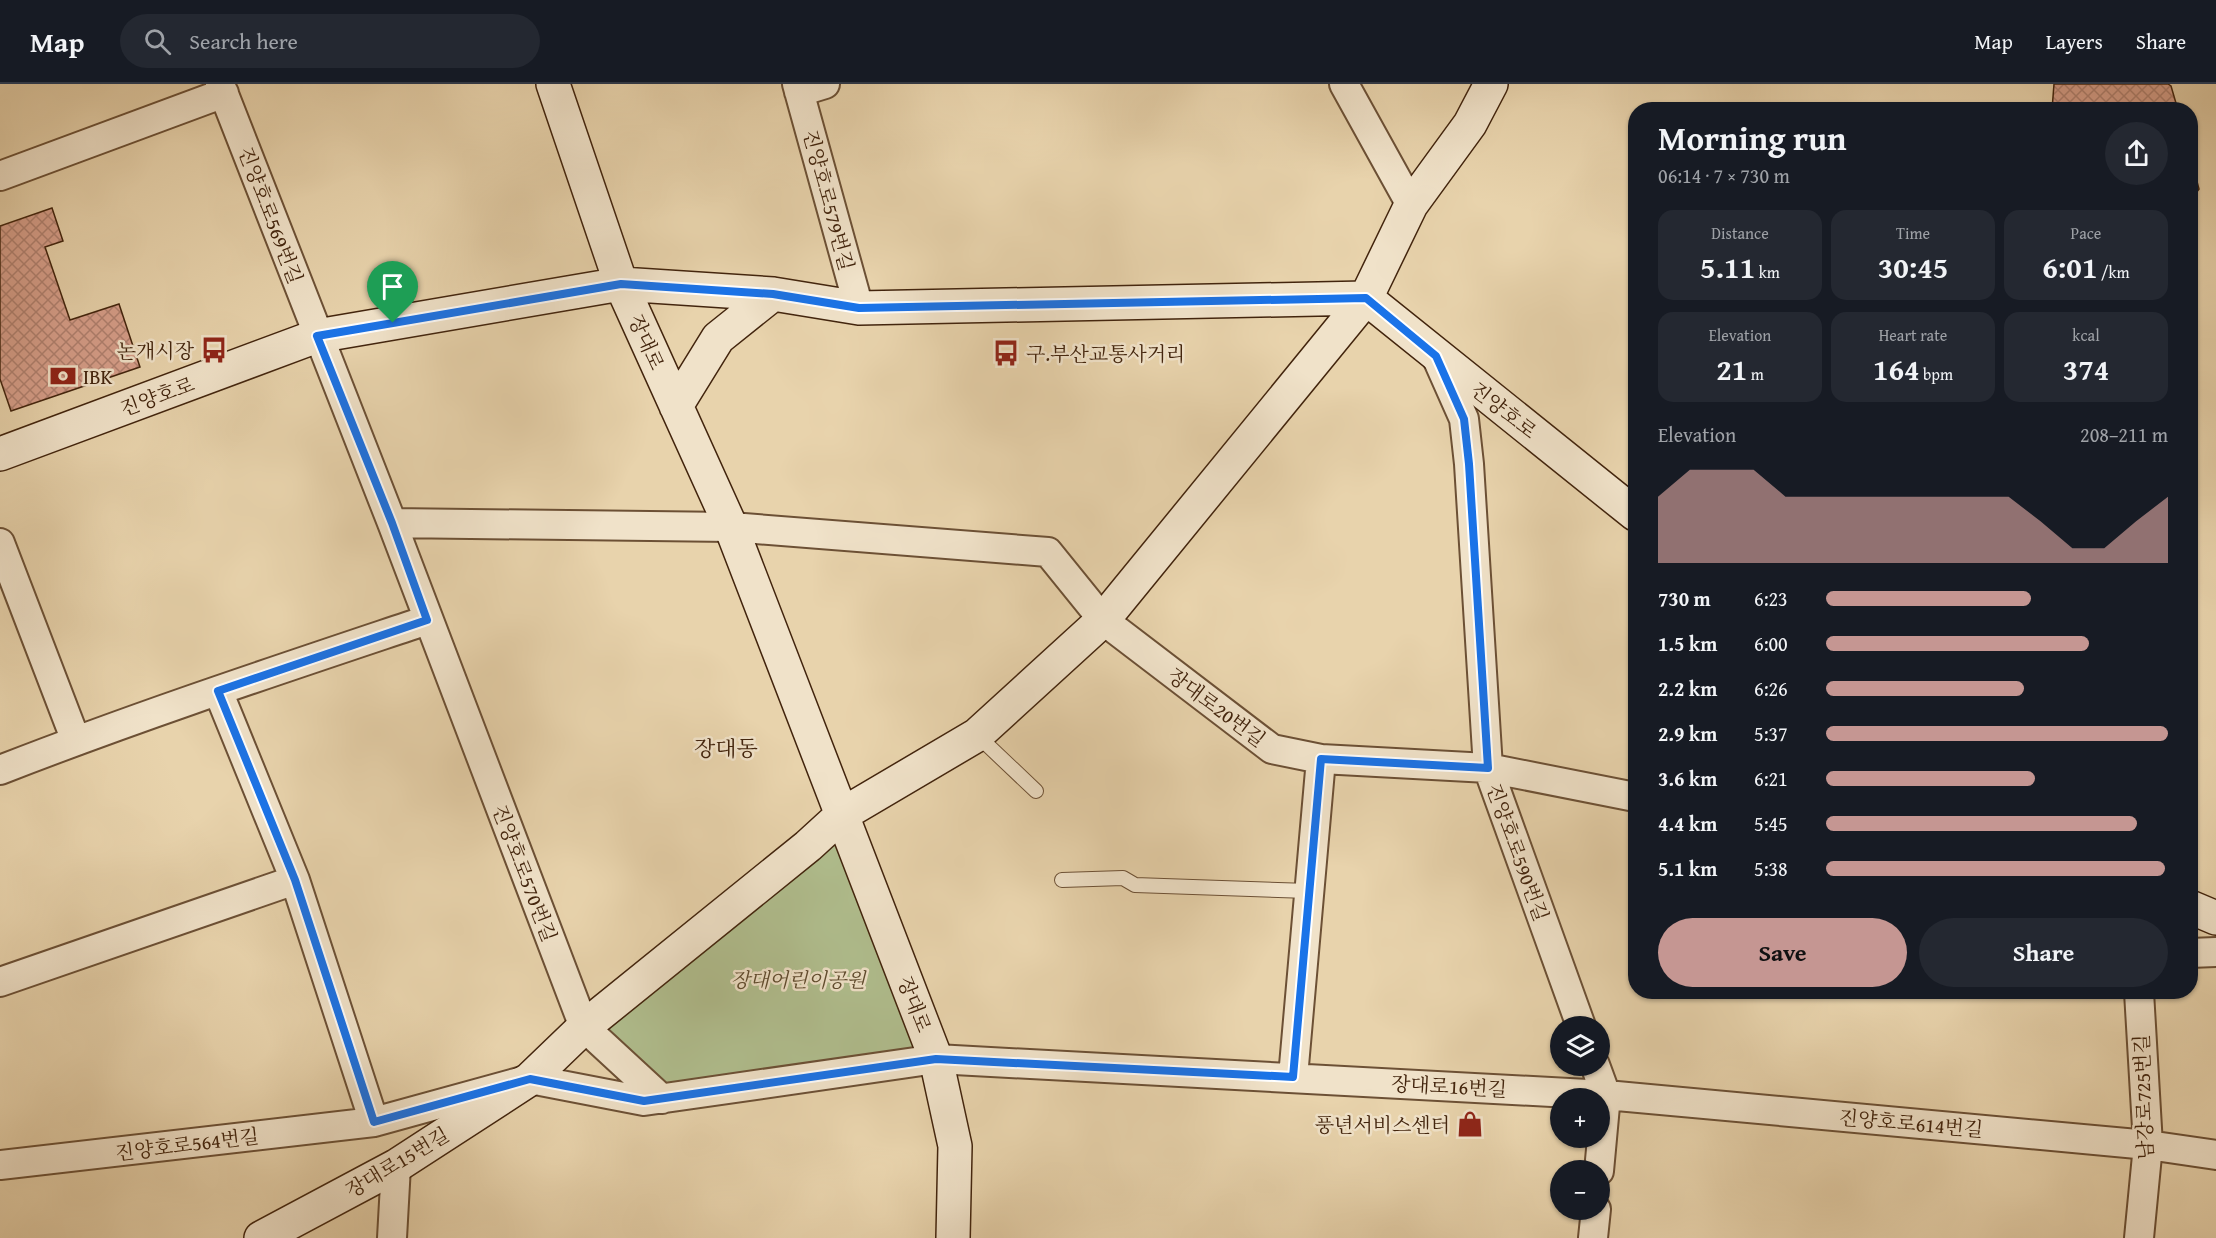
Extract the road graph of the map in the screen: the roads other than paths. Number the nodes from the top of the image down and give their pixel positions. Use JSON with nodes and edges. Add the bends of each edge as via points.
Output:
{"nodes":[{"id":1,"x":553,"y":84,"type":"edge"},
{"id":2,"x":1344,"y":84,"type":"edge"},
{"id":3,"x":1491,"y":84,"type":"edge"},
{"id":4,"x":807,"y":87,"type":"edge"},
{"id":5,"x":222,"y":89,"type":"edge"},
{"id":6,"x":0,"y":176,"type":"edge"},
{"id":7,"x":1411,"y":205,"type":"junction"},
{"id":8,"x":621,"y":284,"type":"junction"},
{"id":9,"x":773,"y":294,"type":"junction"},
{"id":10,"x":1366,"y":298,"type":"junction"},
{"id":11,"x":859,"y":308,"type":"junction"},
{"id":12,"x":317,"y":336,"type":"junction"},
{"id":13,"x":1436,"y":356,"type":"junction"},
{"id":14,"x":676,"y":406,"type":"junction"},
{"id":15,"x":0,"y":454,"type":"edge"},
{"id":16,"x":1628,"y":508,"type":"edge"},
{"id":17,"x":392,"y":523,"type":"junction"},
{"id":18,"x":731,"y":527,"type":"junction"},
{"id":19,"x":0,"y":543,"type":"edge"},
{"id":20,"x":427,"y":620,"type":"junction"},
{"id":21,"x":1103,"y":620,"type":"junction"},
{"id":22,"x":218,"y":691,"type":"junction"},
{"id":23,"x":977,"y":735,"type":"junction"},
{"id":24,"x":76,"y":741,"type":"junction"},
{"id":25,"x":1321,"y":759,"type":"junction"},
{"id":26,"x":1488,"y":768,"type":"junction"},
{"id":27,"x":0,"y":770,"type":"edge"},
{"id":28,"x":1036,"y":790,"type":"dead end"},
{"id":29,"x":1628,"y":796,"type":"edge"},
{"id":30,"x":843,"y":814,"type":"junction"},
{"id":31,"x":295,"y":880,"type":"junction"},
{"id":32,"x":1062,"y":880,"type":"dead end"},
{"id":33,"x":1309,"y":891,"type":"junction"},
{"id":34,"x":2198,"y":910,"type":"edge"},
{"id":35,"x":2216,"y":918,"type":"edge"},
{"id":36,"x":2216,"y":952,"type":"edge"},
{"id":37,"x":2198,"y":953,"type":"edge"},
{"id":38,"x":0,"y":982,"type":"edge"},
{"id":39,"x":2139,"y":999,"type":"edge"},
{"id":40,"x":1577,"y":1016,"type":"edge"},
{"id":41,"x":584,"y":1027,"type":"junction"},
{"id":42,"x":936,"y":1059,"type":"junction"},
{"id":43,"x":1293,"y":1077,"type":"junction"},
{"id":44,"x":530,"y":1079,"type":"junction"},
{"id":45,"x":1550,"y":1092,"type":"edge"},
{"id":46,"x":1610,"y":1095,"type":"edge"},
{"id":47,"x":662,"y":1100,"type":"junction"},
{"id":48,"x":374,"y":1122,"type":"junction"},
{"id":49,"x":2148,"y":1145,"type":"junction"},
{"id":50,"x":2216,"y":1155,"type":"edge"},
{"id":51,"x":0,"y":1166,"type":"edge"},
{"id":52,"x":396,"y":1166,"type":"junction"},
{"id":53,"x":1595,"y":1220,"type":"edge"},
{"id":54,"x":261,"y":1238,"type":"edge"},
{"id":55,"x":392,"y":1238,"type":"edge"},
{"id":56,"x":953,"y":1238,"type":"edge"},
{"id":57,"x":1593,"y":1238,"type":"edge"},
{"id":58,"x":2139,"y":1238,"type":"edge"}],
"edges":[{"from":1,"to":8,"type":"street","name":"장대로"},
{"from":2,"to":7,"type":"street"},
{"from":3,"to":7,"type":"street","via":[[1470,124]]},
{"from":4,"to":11,"type":"street","name":"진양호로579번길"},
{"from":5,"to":6,"type":"street","name":"진양호로569번길"},
{"from":5,"to":12,"type":"street","name":"진양호로569번길"},
{"from":7,"to":10,"type":"street"},
{"from":8,"to":9,"type":"street","name":"진양호로"},
{"from":8,"to":12,"type":"street","name":"진양호로"},
{"from":8,"to":14,"type":"street","name":"장대로"},
{"from":9,"to":11,"type":"street","name":"진양호로"},
{"from":9,"to":14,"type":"street","via":[[718,338]]},
{"from":10,"to":11,"type":"street","name":"진양호로"},
{"from":10,"to":13,"type":"street","name":"진양호로"},
{"from":10,"to":21,"type":"street"},
{"from":12,"to":15,"type":"street","name":"진양호로"},
{"from":12,"to":17,"type":"street","name":"진양호로570번길"},
{"from":13,"to":16,"type":"street","name":"진양호로"},
{"from":13,"to":26,"type":"street","name":"진양호로590번길","via":[[1464,419],[1467,441]]},
{"from":14,"to":18,"type":"street","name":"장대로"},
{"from":17,"to":18,"type":"street"},
{"from":17,"to":20,"type":"street","name":"진양호로570번길"},
{"from":18,"to":21,"type":"street","via":[[1048,552]]},
{"from":18,"to":30,"type":"street","name":"장대로"},
{"from":19,"to":24,"type":"street"},
{"from":20,"to":22,"type":"street"},
{"from":20,"to":41,"type":"street","name":"진양호로570번길"},
{"from":21,"to":23,"type":"street"},
{"from":21,"to":25,"type":"street","name":"장대로20번길","via":[[1272,749]]},
{"from":22,"to":24,"type":"street"},
{"from":22,"to":31,"type":"street"},
{"from":23,"to":28,"type":"lane"},
{"from":23,"to":30,"type":"street"},
{"from":24,"to":27,"type":"street"},
{"from":25,"to":26,"type":"street","name":"장대로20번길"},
{"from":25,"to":33,"type":"street"},
{"from":26,"to":29,"type":"street"},
{"from":26,"to":40,"type":"street","name":"진양호로590번길"},
{"from":30,"to":41,"type":"street"},
{"from":30,"to":42,"type":"street","name":"장대로"},
{"from":31,"to":38,"type":"street"},
{"from":31,"to":48,"type":"street"},
{"from":32,"to":33,"type":"lane","via":[[1123,879],[1135,885]]},
{"from":33,"to":43,"type":"street"},
{"from":34,"to":35,"type":"street"},
{"from":36,"to":37,"type":"street"},
{"from":39,"to":49,"type":"street","name":"남강로725번길"},
{"from":41,"to":44,"type":"street","name":"장대로15번길"},
{"from":41,"to":47,"type":"street","name":"진양호로570번길"},
{"from":42,"to":43,"type":"street","name":"장대로16번길"},
{"from":42,"to":47,"type":"street"},
{"from":42,"to":56,"type":"street","name":"장대로","via":[[955,1146]]},
{"from":43,"to":45,"type":"street","name":"장대로16번길"},
{"from":44,"to":47,"type":"street","via":[[644,1101]]},
{"from":44,"to":48,"type":"street","name":"진양호로564번길"},
{"from":44,"to":52,"type":"street","name":"장대로15번길"},
{"from":46,"to":49,"type":"street","name":"진양호로614번길"},
{"from":48,"to":51,"type":"street","name":"진양호로564번길"},
{"from":49,"to":50,"type":"street","name":"진양호로614번길"},
{"from":49,"to":58,"type":"street","name":"남강로725번길"},
{"from":52,"to":54,"type":"street","name":"장대로15번길"},
{"from":52,"to":55,"type":"street"},
{"from":53,"to":57,"type":"street"}]}
